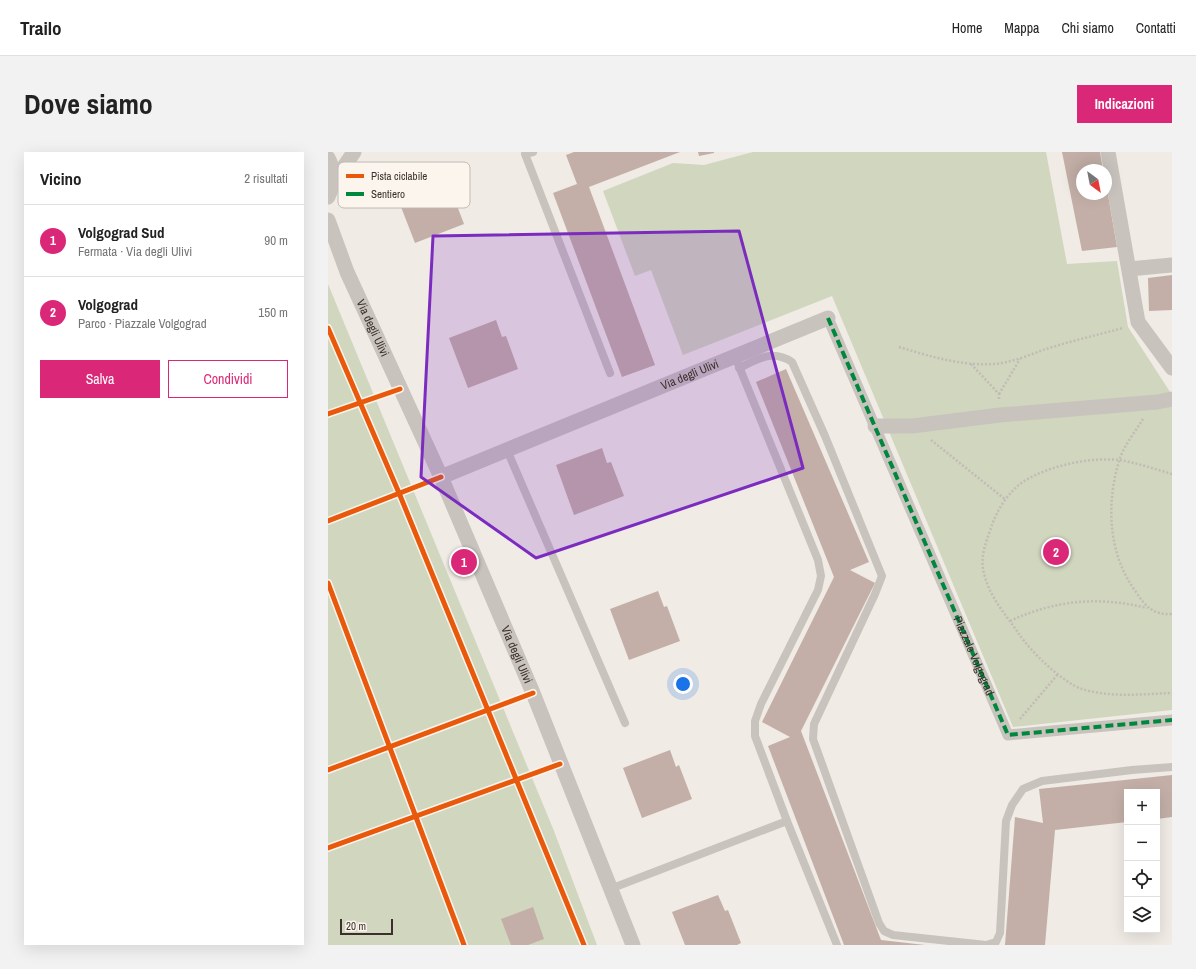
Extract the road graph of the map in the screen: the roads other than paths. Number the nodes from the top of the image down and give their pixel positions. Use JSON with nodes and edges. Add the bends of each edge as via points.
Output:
{"nodes":[{"id":1,"x":345,"y":152,"type":"edge"},
{"id":2,"x":354,"y":152,"type":"edge"},
{"id":3,"x":533,"y":152,"type":"edge"},
{"id":4,"x":1108,"y":152,"type":"edge"},
{"id":5,"x":329,"y":159,"type":"edge"},
{"id":6,"x":347,"y":162,"type":"edge"},
{"id":7,"x":338,"y":176,"type":"edge"},
{"id":8,"x":328,"y":180,"type":"edge"},
{"id":9,"x":328,"y":197,"type":"edge"},
{"id":10,"x":328,"y":220,"type":"edge"},
{"id":11,"x":1172,"y":266,"type":"edge"},
{"id":12,"x":1129,"y":269,"type":"junction"},
{"id":13,"x":828,"y":318,"type":"joint"},
{"id":14,"x":737,"y":362,"type":"junction"},
{"id":15,"x":1172,"y":368,"type":"edge"},
{"id":16,"x":610,"y":373,"type":"dead end"},
{"id":17,"x":1172,"y":399,"type":"edge"},
{"id":18,"x":875,"y":426,"type":"junction"},
{"id":19,"x":506,"y":450,"type":"junction"},
{"id":20,"x":442,"y":477,"type":"junction"},
{"id":21,"x":1172,"y":720,"type":"edge"},
{"id":22,"x":625,"y":723,"type":"dead end"},
{"id":23,"x":1172,"y":767,"type":"edge"},
{"id":24,"x":787,"y":821,"type":"junction"},
{"id":25,"x":610,"y":889,"type":"junction"},
{"id":26,"x":633,"y":945,"type":"edge"},
{"id":27,"x":837,"y":945,"type":"edge"}],
"edges":[{"from":1,"to":5,"type":"street"},
{"from":2,"to":6,"type":"street"},
{"from":3,"to":16,"type":"lane","via":[[525,154]]},
{"from":4,"to":12,"type":"street"},
{"from":5,"to":8,"type":"street","via":[[332,168]]},
{"from":7,"to":9,"type":"street"},
{"from":10,"to":20,"type":"street","name":"Via degli Ulivi","via":[[347,272]]},
{"from":11,"to":12,"type":"street"},
{"from":12,"to":15,"type":"street","via":[[1138,322]]},
{"from":13,"to":14,"type":"street","name":"Via degli Ulivi"},
{"from":13,"to":18,"type":"street","name":"Piazzale Volgograd"},
{"from":14,"to":19,"type":"street","name":"Via degli Ulivi"},
{"from":14,"to":23,"type":"lane","via":[[765,356],[783,356],[792,362],[826,436],[882,576],[814,724],[813,739],[884,931],[893,935],[917,938],[986,944],[996,942],[1000,933],[1006,821],[1012,805],[1023,789],[1042,781]]},
{"from":14,"to":24,"type":"lane","via":[[818,560],[821,576],[818,590],[755,721],[755,736]]},
{"from":17,"to":18,"type":"street","via":[[912,426]]},
{"from":18,"to":21,"type":"street","name":"Piazzale Volgograd","via":[[1008,735]]},
{"from":19,"to":20,"type":"street","name":"Via degli Ulivi"},
{"from":19,"to":22,"type":"lane"},
{"from":20,"to":25,"type":"street","name":"Via degli Ulivi","via":[[533,693]]},
{"from":24,"to":25,"type":"lane"},
{"from":24,"to":27,"type":"lane"},
{"from":25,"to":26,"type":"street","name":"Via degli Ulivi"}]}
